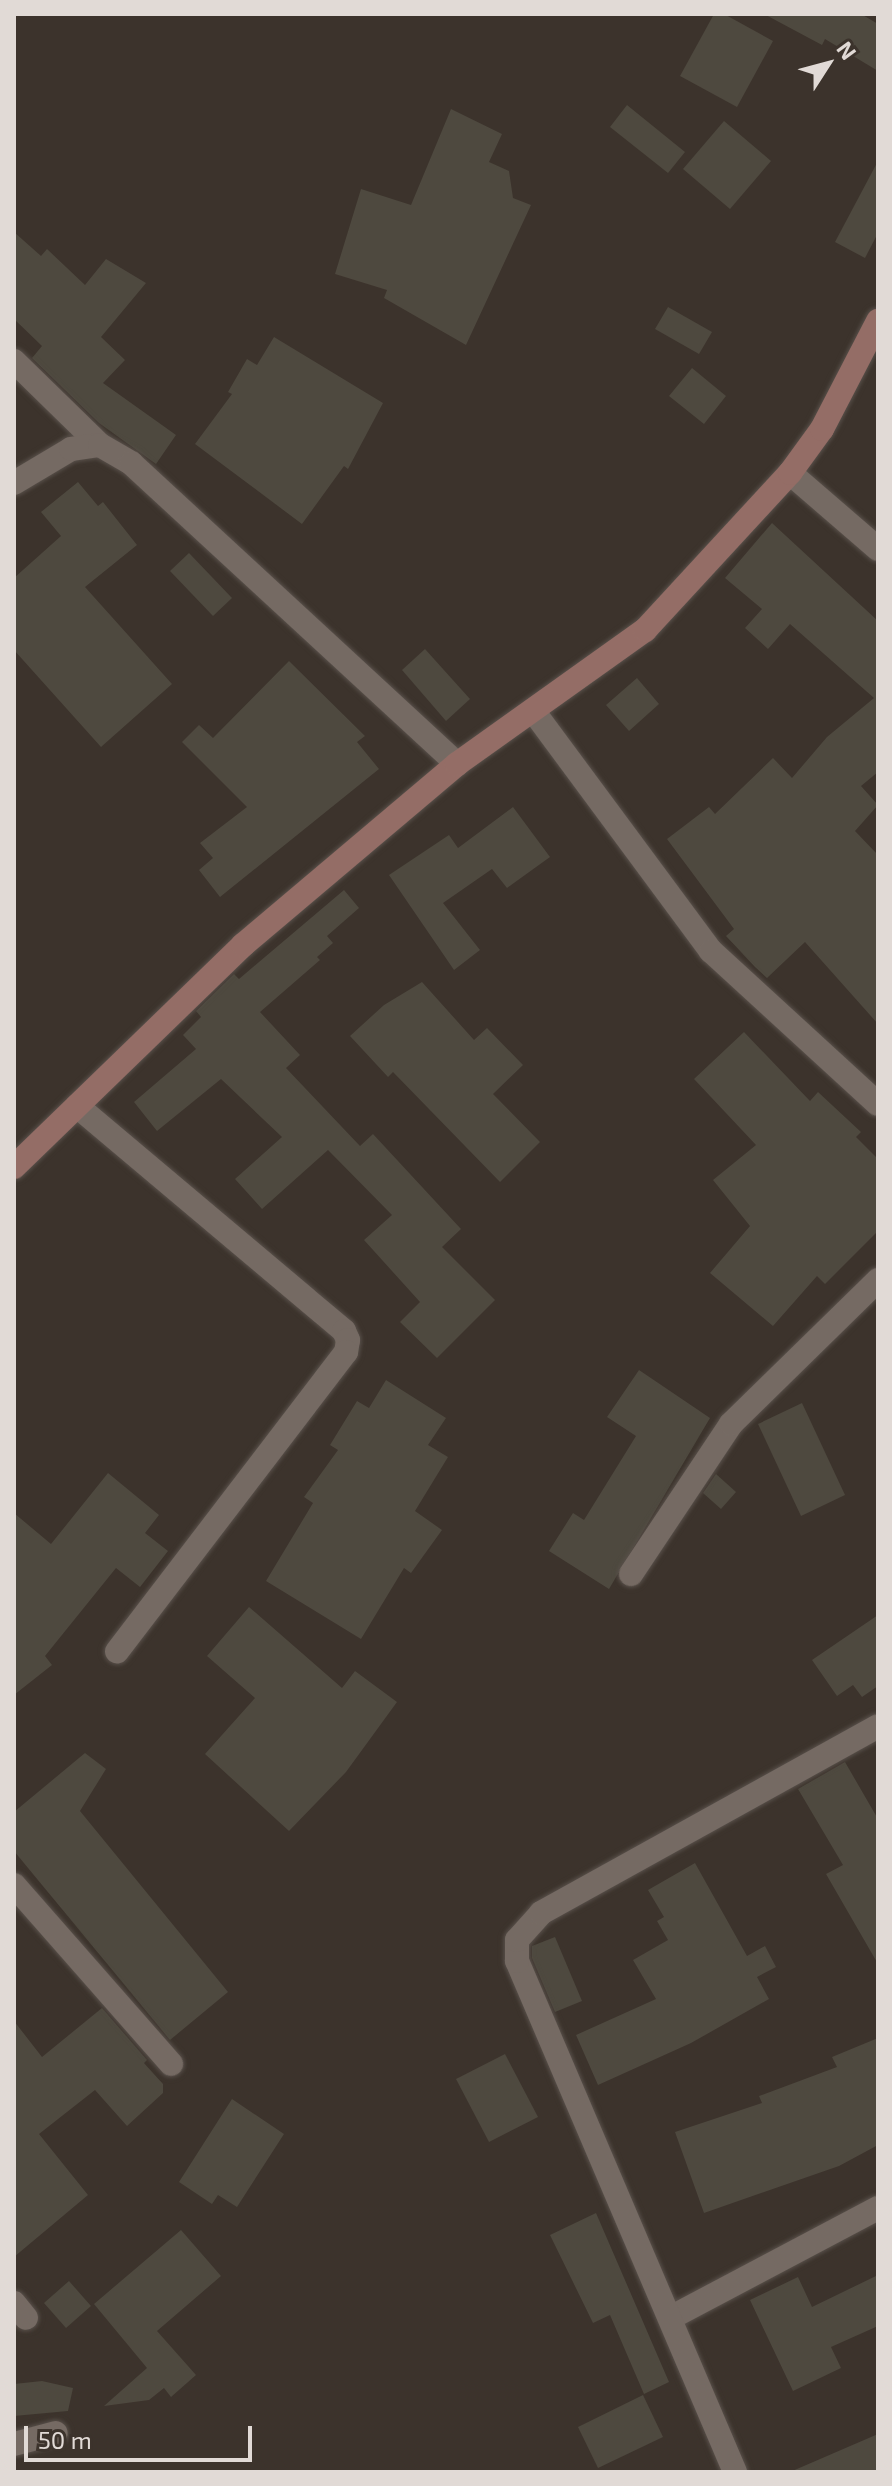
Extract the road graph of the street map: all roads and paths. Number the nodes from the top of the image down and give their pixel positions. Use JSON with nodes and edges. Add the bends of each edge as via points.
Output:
{"nodes":[{"id":1,"x":878,"y":321,"type":"edge"},
{"id":2,"x":14,"y":361,"type":"edge"},
{"id":3,"x":100,"y":445,"type":"junction"},
{"id":4,"x":790,"y":473,"type":"junction"},
{"id":5,"x":14,"y":483,"type":"edge"},
{"id":6,"x":878,"y":549,"type":"edge"},
{"id":7,"x":534,"y":712,"type":"junction"},
{"id":8,"x":457,"y":764,"type":"junction"},
{"id":9,"x":878,"y":1104,"type":"edge"},
{"id":10,"x":77,"y":1106,"type":"junction"},
{"id":11,"x":14,"y":1167,"type":"edge"},
{"id":12,"x":878,"y":1280,"type":"edge"},
{"id":13,"x":631,"y":1574,"type":"dead end"},
{"id":14,"x":117,"y":1651,"type":"dead end"},
{"id":15,"x":878,"y":1726,"type":"edge"},
{"id":16,"x":14,"y":1885,"type":"edge"},
{"id":17,"x":171,"y":2064,"type":"dead end"},
{"id":18,"x":878,"y":2208,"type":"edge"},
{"id":19,"x":672,"y":2317,"type":"junction"},
{"id":20,"x":56,"y":2433,"type":"dead end"},
{"id":21,"x":14,"y":2444,"type":"edge"},
{"id":22,"x":735,"y":2472,"type":"edge"}],
"edges":[{"from":1,"to":4,"type":"street","via":[[822,429]]},
{"from":2,"to":3,"type":"street"},
{"from":3,"to":5,"type":"street","via":[[71,449]]},
{"from":3,"to":8,"type":"street","via":[[131,463]]},
{"from":4,"to":6,"type":"street"},
{"from":4,"to":7,"type":"street","via":[[645,630]]},
{"from":7,"to":8,"type":"street"},
{"from":7,"to":9,"type":"street","via":[[711,951]]},
{"from":8,"to":10,"type":"street","via":[[243,945]]},
{"from":10,"to":11,"type":"street"},
{"from":10,"to":14,"type":"street","via":[[344,1331],[348,1340],[346,1352]]},
{"from":12,"to":13,"type":"street","via":[[731,1424]]},
{"from":15,"to":19,"type":"street","via":[[541,1913],[517,1940],[517,1961]]},
{"from":16,"to":17,"type":"street"},
{"from":18,"to":19,"type":"street"},
{"from":19,"to":22,"type":"street"},
{"from":20,"to":21,"type":"street"}]}
